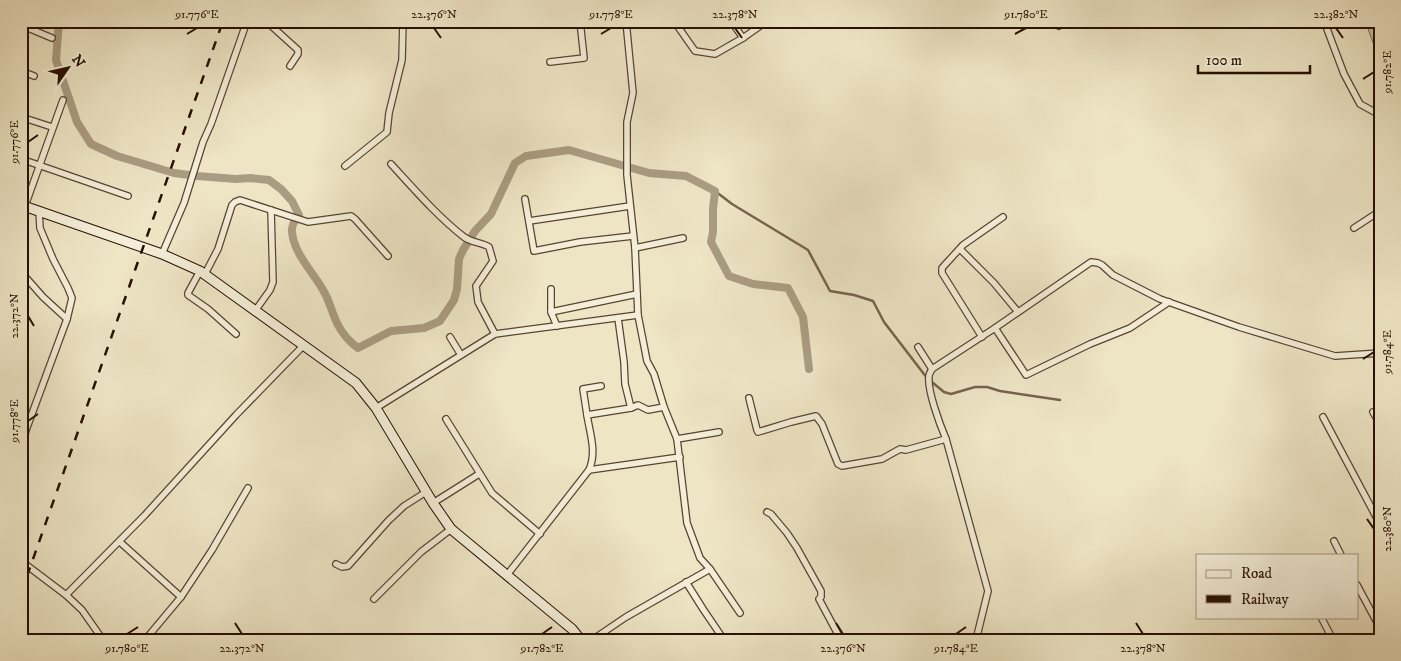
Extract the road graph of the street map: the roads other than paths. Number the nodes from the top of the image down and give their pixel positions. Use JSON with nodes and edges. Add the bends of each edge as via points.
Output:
{"nodes":[{"id":1,"x":247,"y":21,"type":"edge"},
{"id":2,"x":266,"y":21,"type":"edge"},
{"id":3,"x":402,"y":21,"type":"edge"},
{"id":4,"x":580,"y":21,"type":"edge"},
{"id":5,"x":626,"y":21,"type":"edge"},
{"id":6,"x":674,"y":21,"type":"edge"},
{"id":7,"x":731,"y":21,"type":"edge"},
{"id":8,"x":767,"y":21,"type":"edge"},
{"id":9,"x":1324,"y":21,"type":"edge"},
{"id":10,"x":21,"y":25,"type":"edge"},
{"id":11,"x":52,"y":38,"type":"dead end"},
{"id":12,"x":743,"y":38,"type":"junction"},
{"id":13,"x":550,"y":62,"type":"dead end"},
{"id":14,"x":290,"y":66,"type":"dead end"},
{"id":15,"x":21,"y":71,"type":"edge"},
{"id":16,"x":34,"y":76,"type":"dead end"},
{"id":17,"x":62,"y":100,"type":"dead end"},
{"id":18,"x":1380,"y":115,"type":"edge"},
{"id":19,"x":21,"y":117,"type":"edge"},
{"id":20,"x":52,"y":127,"type":"junction"},
{"id":21,"x":21,"y":159,"type":"edge"},
{"id":22,"x":391,"y":164,"type":"dead end"},
{"id":23,"x":39,"y":166,"type":"junction"},
{"id":24,"x":345,"y":166,"type":"dead end"},
{"id":25,"x":128,"y":196,"type":"dead end"},
{"id":26,"x":525,"y":199,"type":"dead end"},
{"id":27,"x":23,"y":206,"type":"edge"},
{"id":28,"x":630,"y":206,"type":"junction"},
{"id":29,"x":272,"y":210,"type":"junction"},
{"id":30,"x":39,"y":211,"type":"junction"},
{"id":31,"x":1380,"y":211,"type":"edge"},
{"id":32,"x":1003,"y":217,"type":"dead end"},
{"id":33,"x":529,"y":221,"type":"junction"},
{"id":34,"x":1354,"y":228,"type":"dead end"},
{"id":35,"x":633,"y":236,"type":"junction"},
{"id":36,"x":683,"y":238,"type":"dead end"},
{"id":37,"x":635,"y":248,"type":"junction"},
{"id":38,"x":960,"y":249,"type":"junction"},
{"id":39,"x":162,"y":254,"type":"junction"},
{"id":40,"x":388,"y":256,"type":"dead end"},
{"id":41,"x":21,"y":272,"type":"edge"},
{"id":42,"x":202,"y":273,"type":"junction"},
{"id":43,"x":551,"y":289,"type":"dead end"},
{"id":44,"x":637,"y":294,"type":"junction"},
{"id":45,"x":1169,"y":302,"type":"junction"},
{"id":46,"x":255,"y":311,"type":"junction"},
{"id":47,"x":551,"y":312,"type":"junction"},
{"id":48,"x":1018,"y":312,"type":"junction"},
{"id":49,"x":638,"y":315,"type":"junction"},
{"id":50,"x":618,"y":318,"type":"junction"},
{"id":51,"x":67,"y":319,"type":"junction"},
{"id":52,"x":557,"y":326,"type":"junction"},
{"id":53,"x":995,"y":328,"type":"junction"},
{"id":54,"x":236,"y":334,"type":"dead end"},
{"id":55,"x":495,"y":334,"type":"junction"},
{"id":56,"x":982,"y":337,"type":"junction"},
{"id":57,"x":450,"y":338,"type":"dead end"},
{"id":58,"x":303,"y":346,"type":"junction"},
{"id":59,"x":918,"y":347,"type":"dead end"},
{"id":60,"x":1380,"y":353,"type":"edge"},
{"id":61,"x":461,"y":355,"type":"junction"},
{"id":62,"x":931,"y":372,"type":"junction"},
{"id":63,"x":601,"y":386,"type":"dead end"},
{"id":64,"x":749,"y":398,"type":"dead end"},
{"id":65,"x":664,"y":407,"type":"junction"},
{"id":66,"x":376,"y":408,"type":"junction"},
{"id":67,"x":631,"y":408,"type":"junction"},
{"id":68,"x":1374,"y":412,"type":"dead end"},
{"id":69,"x":586,"y":416,"type":"junction"},
{"id":70,"x":1323,"y":417,"type":"dead end"},
{"id":71,"x":446,"y":419,"type":"dead end"},
{"id":72,"x":1380,"y":424,"type":"edge"},
{"id":73,"x":24,"y":430,"type":"edge"},
{"id":74,"x":719,"y":432,"type":"dead end"},
{"id":75,"x":677,"y":439,"type":"junction"},
{"id":76,"x":946,"y":439,"type":"junction"},
{"id":77,"x":22,"y":446,"type":"edge"},
{"id":78,"x":680,"y":456,"type":"junction"},
{"id":79,"x":590,"y":470,"type":"junction"},
{"id":80,"x":479,"y":474,"type":"junction"},
{"id":81,"x":248,"y":488,"type":"dead end"},
{"id":82,"x":426,"y":492,"type":"junction"},
{"id":83,"x":433,"y":503,"type":"junction"},
{"id":84,"x":767,"y":512,"type":"dead end"},
{"id":85,"x":1380,"y":524,"type":"edge"},
{"id":86,"x":451,"y":529,"type":"junction"},
{"id":87,"x":540,"y":534,"type":"junction"},
{"id":88,"x":1334,"y":541,"type":"dead end"},
{"id":89,"x":120,"y":542,"type":"junction"},
{"id":90,"x":1341,"y":554,"type":"edge"},
{"id":91,"x":21,"y":561,"type":"edge"},
{"id":92,"x":336,"y":564,"type":"dead end"},
{"id":93,"x":710,"y":569,"type":"junction"},
{"id":94,"x":507,"y":575,"type":"junction"},
{"id":95,"x":686,"y":582,"type":"junction"},
{"id":96,"x":1358,"y":587,"type":"edge"},
{"id":97,"x":66,"y":594,"type":"junction"},
{"id":98,"x":182,"y":597,"type":"junction"},
{"id":99,"x":374,"y":599,"type":"dead end"},
{"id":100,"x":740,"y":613,"type":"dead end"},
{"id":101,"x":1322,"y":618,"type":"edge"},
{"id":102,"x":1380,"y":628,"type":"edge"},
{"id":103,"x":103,"y":640,"type":"edge"},
{"id":104,"x":145,"y":640,"type":"edge"},
{"id":105,"x":581,"y":640,"type":"edge"},
{"id":106,"x":592,"y":640,"type":"edge"},
{"id":107,"x":724,"y":640,"type":"edge"},
{"id":108,"x":842,"y":640,"type":"edge"},
{"id":109,"x":976,"y":640,"type":"edge"},
{"id":110,"x":1333,"y":640,"type":"edge"}],
"edges":[{"from":1,"to":39,"type":"street","via":[[190,187]]},
{"from":2,"to":14,"type":"street","via":[[298,50]]},
{"from":3,"to":24,"type":"street","via":[[402,60],[387,132]]},
{"from":4,"to":13,"type":"street","via":[[584,58]]},
{"from":5,"to":28,"type":"street","via":[[633,94],[627,122]]},
{"from":6,"to":12,"type":"street","via":[[695,51],[715,54]]},
{"from":7,"to":12,"type":"street"},
{"from":8,"to":12,"type":"street"},
{"from":9,"to":18,"type":"street","via":[[1344,74],[1360,104]]},
{"from":10,"to":11,"type":"street"},
{"from":15,"to":16,"type":"street"},
{"from":17,"to":20,"type":"street"},
{"from":19,"to":20,"type":"street"},
{"from":20,"to":23,"type":"street"},
{"from":21,"to":23,"type":"street"},
{"from":22,"to":55,"type":"street","via":[[465,238],[489,247],[493,261],[476,286],[478,302]]},
{"from":23,"to":25,"type":"street"},
{"from":23,"to":27,"type":"street"},
{"from":26,"to":33,"type":"street"},
{"from":27,"to":30,"type":"street"},
{"from":28,"to":33,"type":"street"},
{"from":28,"to":35,"type":"street"},
{"from":29,"to":40,"type":"street","via":[[308,222],[351,216]]},
{"from":29,"to":42,"type":"street","via":[[240,200],[235,202],[220,242]]},
{"from":29,"to":46,"type":"street","via":[[273,282]]},
{"from":30,"to":39,"type":"street"},
{"from":30,"to":51,"type":"street","via":[[40,228],[72,298]]},
{"from":31,"to":34,"type":"street"},
{"from":32,"to":38,"type":"street"},
{"from":33,"to":35,"type":"street","via":[[534,251]]},
{"from":35,"to":37,"type":"street"},
{"from":36,"to":37,"type":"street"},
{"from":37,"to":44,"type":"street"},
{"from":38,"to":48,"type":"street"},
{"from":38,"to":56,"type":"street","via":[[942,268],[942,273]]},
{"from":39,"to":42,"type":"street"},
{"from":41,"to":51,"type":"street"},
{"from":42,"to":46,"type":"street"},
{"from":42,"to":54,"type":"street","via":[[188,295]]},
{"from":43,"to":47,"type":"street"},
{"from":44,"to":47,"type":"street"},
{"from":44,"to":49,"type":"street"},
{"from":45,"to":48,"type":"street","via":[[1091,262]]},
{"from":45,"to":53,"type":"street","via":[[1130,328],[1026,375]]},
{"from":45,"to":60,"type":"street","via":[[1335,356]]},
{"from":46,"to":58,"type":"street"},
{"from":47,"to":52,"type":"street"},
{"from":48,"to":53,"type":"street"},
{"from":49,"to":50,"type":"street"},
{"from":49,"to":65,"type":"street","via":[[647,361]]},
{"from":50,"to":52,"type":"street"},
{"from":50,"to":67,"type":"street","via":[[625,384]]},
{"from":51,"to":73,"type":"street"},
{"from":52,"to":55,"type":"street"},
{"from":53,"to":56,"type":"street"},
{"from":55,"to":61,"type":"street"},
{"from":56,"to":62,"type":"street"},
{"from":57,"to":61,"type":"street"},
{"from":58,"to":66,"type":"street","via":[[356,383]]},
{"from":58,"to":89,"type":"street"},
{"from":59,"to":62,"type":"street"},
{"from":61,"to":66,"type":"street"},
{"from":62,"to":76,"type":"street","via":[[929,386]]},
{"from":63,"to":69,"type":"street","via":[[583,389]]},
{"from":64,"to":76,"type":"street","via":[[758,432],[816,416],[838,464],[842,466],[882,459],[900,448],[906,450]]},
{"from":65,"to":67,"type":"street","via":[[648,410],[638,405]]},
{"from":65,"to":75,"type":"street"},
{"from":66,"to":82,"type":"street"},
{"from":67,"to":69,"type":"street"},
{"from":68,"to":72,"type":"street"},
{"from":69,"to":79,"type":"street","via":[[593,452]]},
{"from":70,"to":85,"type":"street"},
{"from":71,"to":80,"type":"street"},
{"from":73,"to":77,"type":"street"},
{"from":74,"to":75,"type":"street"},
{"from":75,"to":78,"type":"street"},
{"from":76,"to":109,"type":"street","via":[[988,591]]},
{"from":78,"to":79,"type":"street"},
{"from":78,"to":93,"type":"street","via":[[688,523],[700,558]]},
{"from":79,"to":87,"type":"street"},
{"from":80,"to":83,"type":"street"},
{"from":80,"to":87,"type":"street","via":[[492,493]]},
{"from":81,"to":98,"type":"street"},
{"from":82,"to":83,"type":"street"},
{"from":82,"to":92,"type":"street","via":[[389,520],[348,566]]},
{"from":83,"to":86,"type":"street"},
{"from":84,"to":108,"type":"street","via":[[772,514],[797,548],[821,591],[818,599]]},
{"from":86,"to":94,"type":"street"},
{"from":86,"to":99,"type":"street","via":[[421,552]]},
{"from":87,"to":94,"type":"street"},
{"from":88,"to":90,"type":"street"},
{"from":89,"to":97,"type":"street"},
{"from":89,"to":98,"type":"street"},
{"from":91,"to":97,"type":"street"},
{"from":93,"to":95,"type":"street"},
{"from":93,"to":100,"type":"street"},
{"from":94,"to":105,"type":"street"},
{"from":95,"to":106,"type":"street"},
{"from":95,"to":107,"type":"street"},
{"from":96,"to":102,"type":"street"},
{"from":97,"to":103,"type":"street"},
{"from":98,"to":104,"type":"street"},
{"from":101,"to":110,"type":"street"}]}
